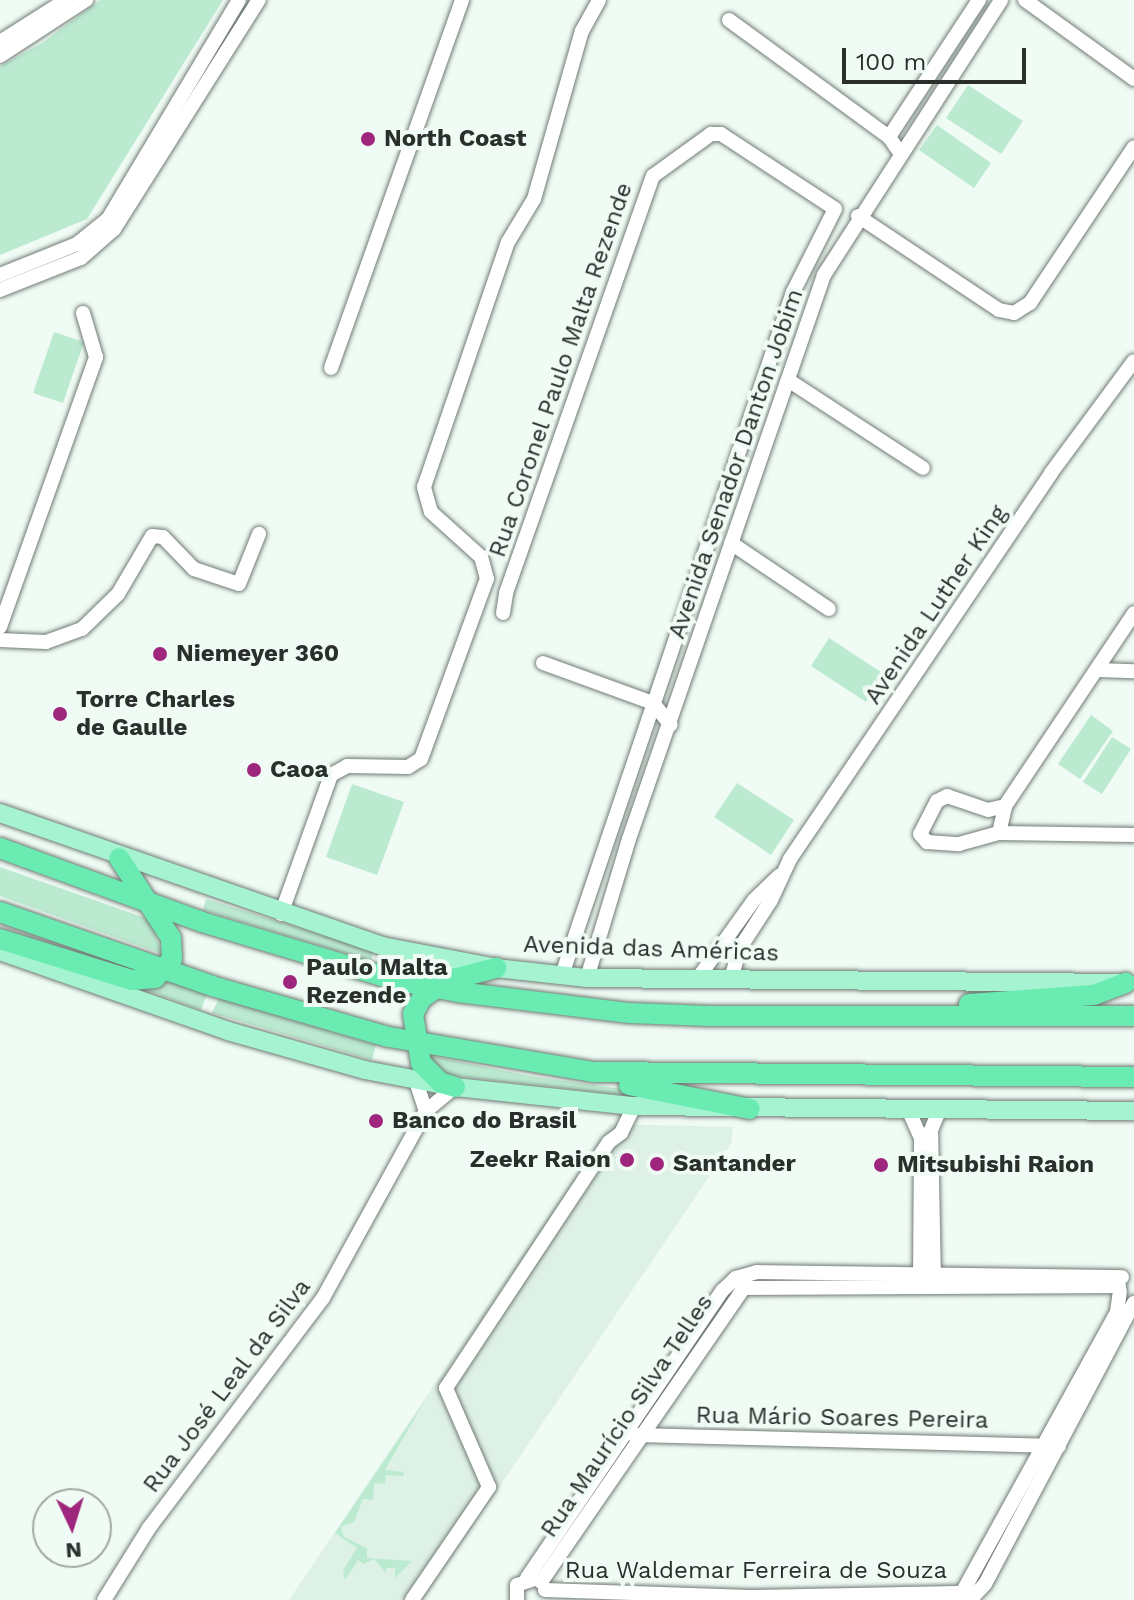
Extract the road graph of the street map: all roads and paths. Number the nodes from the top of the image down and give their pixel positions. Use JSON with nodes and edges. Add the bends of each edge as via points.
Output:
{"nodes":[{"id":1,"x":66,"y":0,"type":"edge"},
{"id":2,"x":86,"y":0,"type":"edge"},
{"id":3,"x":257,"y":0,"type":"edge"},
{"id":4,"x":462,"y":0,"type":"edge"},
{"id":5,"x":599,"y":0,"type":"edge"},
{"id":6,"x":979,"y":0,"type":"edge"},
{"id":7,"x":1001,"y":0,"type":"edge"},
{"id":8,"x":1025,"y":0,"type":"edge"},
{"id":9,"x":235,"y":2,"type":"edge"},
{"id":10,"x":729,"y":20,"type":"dead end"},
{"id":11,"x":212,"y":38,"type":"junction"},
{"id":12,"x":0,"y":42,"type":"edge"},
{"id":13,"x":0,"y":56,"type":"edge"},
{"id":14,"x":1134,"y":79,"type":"edge"},
{"id":15,"x":168,"y":111,"type":"junction"},
{"id":16,"x":889,"y":137,"type":"junction"},
{"id":17,"x":1134,"y":147,"type":"edge"},
{"id":18,"x":900,"y":153,"type":"junction"},
{"id":19,"x":150,"y":170,"type":"junction"},
{"id":20,"x":835,"y":209,"type":"joint"},
{"id":21,"x":858,"y":216,"type":"junction"},
{"id":22,"x":0,"y":275,"type":"edge"},
{"id":23,"x":0,"y":290,"type":"edge"},
{"id":24,"x":793,"y":292,"type":"junction"},
{"id":25,"x":815,"y":300,"type":"junction"},
{"id":26,"x":83,"y":313,"type":"dead end"},
{"id":27,"x":1134,"y":361,"type":"edge"},
{"id":28,"x":331,"y":368,"type":"dead end"},
{"id":29,"x":788,"y":380,"type":"junction"},
{"id":30,"x":742,"y":442,"type":"junction"},
{"id":31,"x":763,"y":450,"type":"junction"},
{"id":32,"x":923,"y":468,"type":"dead end"},
{"id":33,"x":259,"y":534,"type":"dead end"},
{"id":34,"x":731,"y":543,"type":"junction"},
{"id":35,"x":829,"y":609,"type":"dead end"},
{"id":36,"x":503,"y":613,"type":"dead end"},
{"id":37,"x":1134,"y":613,"type":"edge"},
{"id":38,"x":0,"y":627,"type":"edge"},
{"id":39,"x":0,"y":640,"type":"edge"},
{"id":40,"x":543,"y":663,"type":"dead end"},
{"id":41,"x":1098,"y":670,"type":"junction"},
{"id":42,"x":1134,"y":671,"type":"edge"},
{"id":43,"x":653,"y":703,"type":"junction"},
{"id":44,"x":671,"y":725,"type":"junction"},
{"id":45,"x":1005,"y":806,"type":"junction"},
{"id":46,"x":0,"y":813,"type":"edge"},
{"id":47,"x":616,"y":813,"type":"junction"},
{"id":48,"x":636,"y":821,"type":"junction"},
{"id":49,"x":999,"y":833,"type":"junction"},
{"id":50,"x":1134,"y":835,"type":"edge"},
{"id":51,"x":0,"y":848,"type":"edge"},
{"id":52,"x":119,"y":858,"type":"junction"},
{"id":53,"x":779,"y":876,"type":"junction"},
{"id":54,"x":153,"y":904,"type":"junction"},
{"id":55,"x":0,"y":912,"type":"edge"},
{"id":56,"x":281,"y":914,"type":"junction"},
{"id":57,"x":574,"y":936,"type":"junction"},
{"id":58,"x":0,"y":939,"type":"edge"},
{"id":59,"x":597,"y":942,"type":"junction"},
{"id":60,"x":0,"y":951,"type":"edge"},
{"id":61,"x":496,"y":968,"type":"junction"},
{"id":62,"x":165,"y":970,"type":"junction"},
{"id":63,"x":562,"y":975,"type":"junction"},
{"id":64,"x":587,"y":978,"type":"junction"},
{"id":65,"x":698,"y":978,"type":"junction"},
{"id":66,"x":731,"y":979,"type":"junction"},
{"id":67,"x":1130,"y":983,"type":"edge"},
{"id":68,"x":435,"y":988,"type":"junction"},
{"id":69,"x":909,"y":1016,"type":"junction"},
{"id":70,"x":1134,"y":1016,"type":"edge"},
{"id":71,"x":413,"y":1042,"type":"junction"},
{"id":72,"x":489,"y":1056,"type":"junction"},
{"id":73,"x":1134,"y":1077,"type":"edge"},
{"id":74,"x":416,"y":1081,"type":"junction"},
{"id":75,"x":455,"y":1087,"type":"junction"},
{"id":76,"x":634,"y":1106,"type":"junction"},
{"id":77,"x":750,"y":1109,"type":"junction"},
{"id":78,"x":908,"y":1109,"type":"junction"},
{"id":79,"x":940,"y":1109,"type":"junction"},
{"id":80,"x":426,"y":1111,"type":"junction"},
{"id":81,"x":1134,"y":1111,"type":"edge"},
{"id":82,"x":927,"y":1280,"type":"junction"},
{"id":83,"x":1127,"y":1288,"type":"edge"},
{"id":84,"x":632,"y":1434,"type":"junction"},
{"id":85,"x":1052,"y":1444,"type":"junction"},
{"id":86,"x":535,"y":1586,"type":"edge"},
{"id":87,"x":642,"y":1598,"type":"edge"},
{"id":88,"x":742,"y":1598,"type":"edge"},
{"id":89,"x":868,"y":1598,"type":"edge"},
{"id":90,"x":966,"y":1598,"type":"edge"},
{"id":91,"x":104,"y":1600,"type":"edge"},
{"id":92,"x":412,"y":1600,"type":"edge"},
{"id":93,"x":517,"y":1600,"type":"edge"}],
"edges":[{"from":1,"to":12,"type":"street"},
{"from":2,"to":13,"type":"street"},
{"from":3,"to":11,"type":"street"},
{"from":3,"to":19,"type":"street"},
{"from":4,"to":28,"type":"street","via":[[418,138]]},
{"from":5,"to":56,"type":"street","via":[[582,31],[534,199],[508,242],[424,487],[431,512],[481,557],[487,579],[421,759],[408,767],[347,766],[331,775]]},
{"from":6,"to":16,"type":"street"},
{"from":7,"to":18,"type":"street","name":"Avenida Senador Danton Jobim"},
{"from":8,"to":14,"type":"street"},
{"from":9,"to":11,"type":"street"},
{"from":10,"to":16,"type":"street"},
{"from":11,"to":15,"type":"street"},
{"from":15,"to":19,"type":"street"},
{"from":15,"to":22,"type":"street","via":[[97,230],[66,249]]},
{"from":16,"to":18,"type":"street"},
{"from":17,"to":21,"type":"street","via":[[1023,310],[999,310]]},
{"from":18,"to":21,"type":"street","name":"Avenida Senador Danton Jobim"},
{"from":19,"to":23,"type":"street","via":[[114,229],[81,258]]},
{"from":20,"to":24,"type":"street","name":"Avenida Senador Danton Jobim"},
{"from":20,"to":36,"type":"street","name":"Rua Coronel Paulo Malta Rezende","via":[[721,134],[711,134],[653,176]]},
{"from":21,"to":25,"type":"street","name":"Avenida Senador Danton Jobim","via":[[830,261]]},
{"from":24,"to":25,"type":"street"},
{"from":24,"to":30,"type":"street","name":"Avenida Senador Danton Jobim"},
{"from":25,"to":29,"type":"street","name":"Avenida Senador Danton Jobim"},
{"from":26,"to":38,"type":"street","via":[[96,357]]},
{"from":27,"to":53,"type":"street","name":"Avenida Luther King","via":[[1051,473]]},
{"from":29,"to":31,"type":"street","name":"Avenida Senador Danton Jobim"},
{"from":29,"to":32,"type":"street"},
{"from":30,"to":31,"type":"street"},
{"from":30,"to":43,"type":"street","name":"Avenida Senador Danton Jobim"},
{"from":31,"to":34,"type":"street","name":"Avenida Senador Danton Jobim"},
{"from":33,"to":39,"type":"street","via":[[239,584],[194,569],[163,537],[148,537],[118,594],[82,629],[46,642]]},
{"from":34,"to":35,"type":"street"},
{"from":34,"to":44,"type":"street","name":"Avenida Senador Danton Jobim"},
{"from":37,"to":41,"type":"street"},
{"from":40,"to":43,"type":"street"},
{"from":41,"to":42,"type":"street"},
{"from":41,"to":45,"type":"street"},
{"from":43,"to":44,"type":"street"},
{"from":43,"to":47,"type":"street","name":"Avenida Senador Danton Jobim"},
{"from":44,"to":48,"type":"street","name":"Avenida Senador Danton Jobim"},
{"from":45,"to":49,"type":"street"},
{"from":45,"to":49,"type":"street","via":[[988,810],[952,796],[941,798],[920,834],[927,842],[959,844]]},
{"from":46,"to":52,"type":"main road","name":"Avenida das Américas"},
{"from":47,"to":48,"type":"street"},
{"from":47,"to":57,"type":"street","name":"Avenida Senador Danton Jobim"},
{"from":48,"to":59,"type":"street","name":"Avenida Senador Danton Jobim"},
{"from":49,"to":50,"type":"street"},
{"from":51,"to":54,"type":"highway"},
{"from":52,"to":54,"type":"highway"},
{"from":52,"to":56,"type":"main road","name":"Avenida das Américas"},
{"from":53,"to":65,"type":"street","name":"Avenida Luther King","via":[[754,900]]},
{"from":53,"to":66,"type":"street","name":"Avenida Luther King","via":[[771,900],[740,948]]},
{"from":54,"to":62,"type":"highway","via":[[173,948]]},
{"from":54,"to":68,"type":"highway","via":[[307,955]]},
{"from":55,"to":62,"type":"highway"},
{"from":56,"to":61,"type":"main road","name":"Avenida das Américas","via":[[400,951]]},
{"from":57,"to":59,"type":"street"},
{"from":57,"to":63,"type":"street","name":"Avenida Senador Danton Jobim"},
{"from":58,"to":62,"type":"highway","via":[[132,980],[149,980]]},
{"from":59,"to":64,"type":"street","name":"Avenida Senador Danton Jobim"},
{"from":60,"to":74,"type":"main road","via":[[228,1031]]},
{"from":61,"to":63,"type":"main road","name":"Avenida das Américas"},
{"from":61,"to":68,"type":"highway","via":[[461,973]]},
{"from":62,"to":71,"type":"highway"},
{"from":63,"to":64,"type":"main road","name":"Avenida das Américas"},
{"from":64,"to":65,"type":"main road","name":"Avenida das Américas"},
{"from":65,"to":66,"type":"main road","name":"Avenida das Américas"},
{"from":66,"to":67,"type":"main road","name":"Avenida das Américas"},
{"from":67,"to":69,"type":"highway","via":[[1094,995],[946,1004]]},
{"from":68,"to":69,"type":"highway","via":[[630,1013]]},
{"from":68,"to":71,"type":"highway","via":[[413,1014]]},
{"from":69,"to":70,"type":"highway"},
{"from":71,"to":72,"type":"highway"},
{"from":71,"to":75,"type":"highway","via":[[421,1063],[440,1082]]},
{"from":72,"to":73,"type":"highway","via":[[644,1075]]},
{"from":72,"to":77,"type":"highway","via":[[544,1075]]},
{"from":74,"to":75,"type":"main road"},
{"from":74,"to":80,"type":"street"},
{"from":75,"to":76,"type":"main road"},
{"from":75,"to":80,"type":"street","name":"Rua José Leal da Silva"},
{"from":76,"to":77,"type":"main road"},
{"from":76,"to":92,"type":"street","via":[[621,1133],[609,1142],[446,1388],[489,1487]]},
{"from":77,"to":78,"type":"main road"},
{"from":78,"to":79,"type":"main road"},
{"from":78,"to":82,"type":"street","via":[[921,1138]]},
{"from":79,"to":81,"type":"main road"},
{"from":79,"to":82,"type":"street","via":[[931,1130]]},
{"from":80,"to":91,"type":"street","name":"Rua José Leal da Silva","via":[[323,1298],[149,1528]]},
{"from":82,"to":83,"type":"street","name":"Rua Waldemar Ferreira de Souza"},
{"from":82,"to":84,"type":"street","name":"Rua Maurício Silva Telles","via":[[740,1283],[723,1290]]},
{"from":83,"to":85,"type":"street","name":"Rua Waldemar Ferreira de Souza"},
{"from":84,"to":85,"type":"street","name":"Rua Mário Soares Pereira"},
{"from":84,"to":86,"type":"street","name":"Rua Maurício Silva Telles"},
{"from":85,"to":90,"type":"street","name":"Rua Waldemar Ferreira de Souza"},
{"from":86,"to":87,"type":"street","name":"Rua Waldemar Ferreira de Souza"},
{"from":86,"to":93,"type":"street","name":"Rua Maurício Silva Telles"},
{"from":87,"to":88,"type":"street","name":"Rua Waldemar Ferreira de Souza"},
{"from":88,"to":89,"type":"street","name":"Rua Waldemar Ferreira de Souza"},
{"from":89,"to":90,"type":"street","name":"Rua Waldemar Ferreira de Souza"}]}
